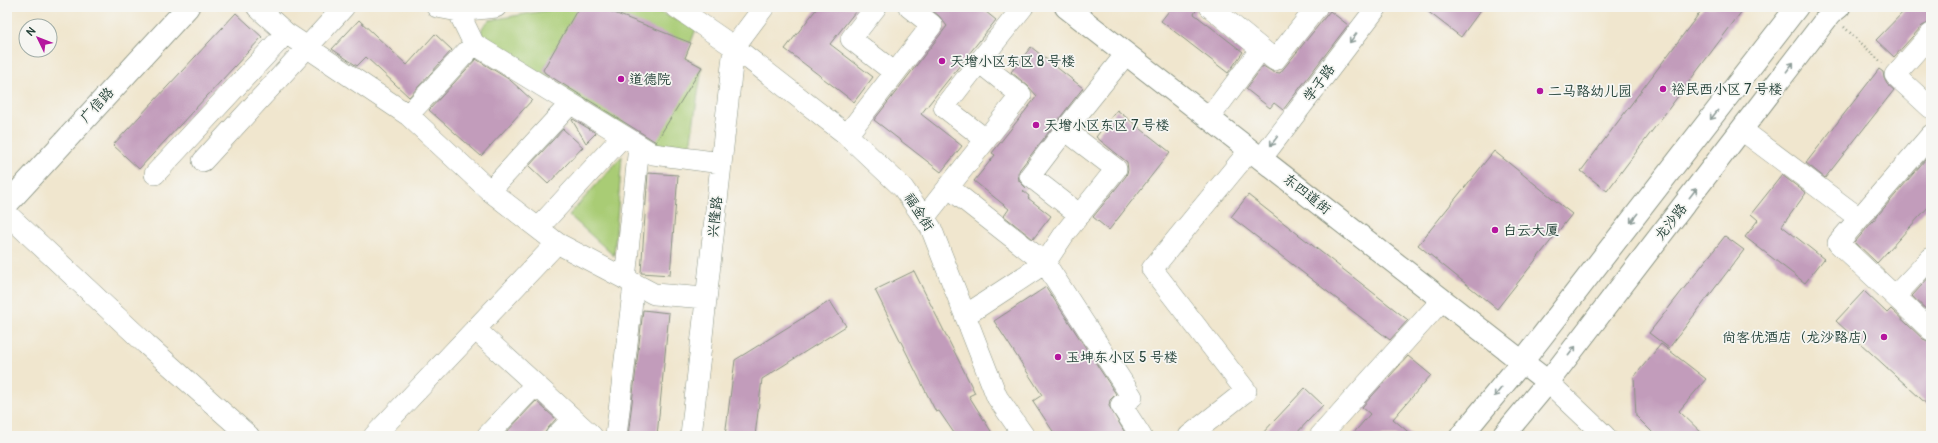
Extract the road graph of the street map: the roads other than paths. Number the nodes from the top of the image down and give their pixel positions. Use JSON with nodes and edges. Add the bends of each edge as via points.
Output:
{"nodes":[{"id":1,"x":188,"y":7,"type":"edge"},
{"id":2,"x":257,"y":7,"type":"edge"},
{"id":3,"x":344,"y":7,"type":"edge"},
{"id":4,"x":437,"y":7,"type":"edge"},
{"id":5,"x":496,"y":7,"type":"edge"},
{"id":6,"x":676,"y":7,"type":"edge"},
{"id":7,"x":764,"y":7,"type":"edge"},
{"id":8,"x":876,"y":7,"type":"edge"},
{"id":9,"x":909,"y":7,"type":"edge"},
{"id":10,"x":1023,"y":7,"type":"edge"},
{"id":11,"x":1066,"y":7,"type":"edge"},
{"id":12,"x":1210,"y":7,"type":"edge"},
{"id":13,"x":1317,"y":7,"type":"edge"},
{"id":14,"x":1377,"y":7,"type":"edge"},
{"id":15,"x":1798,"y":7,"type":"edge"},
{"id":16,"x":1831,"y":9,"type":"edge"},
{"id":17,"x":458,"y":11,"type":"junction"},
{"id":18,"x":286,"y":33,"type":"junction"},
{"id":19,"x":1931,"y":34,"type":"edge"},
{"id":20,"x":474,"y":44,"type":"junction"},
{"id":21,"x":734,"y":46,"type":"junction"},
{"id":22,"x":307,"y":47,"type":"junction"},
{"id":23,"x":1261,"y":49,"type":"junction"},
{"id":24,"x":1126,"y":54,"type":"junction"},
{"id":25,"x":979,"y":62,"type":"junction"},
{"id":26,"x":895,"y":73,"type":"junction"},
{"id":27,"x":570,"y":104,"type":"junction"},
{"id":28,"x":1931,"y":108,"type":"edge"},
{"id":29,"x":408,"y":115,"type":"junction"},
{"id":30,"x":1209,"y":118,"type":"junction"},
{"id":31,"x":1065,"y":130,"type":"junction"},
{"id":32,"x":1742,"y":130,"type":"junction"},
{"id":33,"x":847,"y":135,"type":"junction"},
{"id":34,"x":1931,"y":135,"type":"edge"},
{"id":35,"x":985,"y":139,"type":"junction"},
{"id":36,"x":631,"y":141,"type":"junction"},
{"id":37,"x":1255,"y":154,"type":"junction"},
{"id":38,"x":203,"y":161,"type":"dead end"},
{"id":39,"x":721,"y":163,"type":"junction"},
{"id":40,"x":155,"y":174,"type":"dead end"},
{"id":41,"x":948,"y":187,"type":"junction"},
{"id":42,"x":490,"y":191,"type":"junction"},
{"id":43,"x":7,"y":204,"type":"edge"},
{"id":44,"x":7,"y":214,"type":"edge"},
{"id":45,"x":1080,"y":215,"type":"junction"},
{"id":46,"x":924,"y":218,"type":"junction"},
{"id":47,"x":1859,"y":218,"type":"junction"},
{"id":48,"x":538,"y":228,"type":"junction"},
{"id":49,"x":557,"y":243,"type":"junction"},
{"id":50,"x":1931,"y":258,"type":"edge"},
{"id":51,"x":1045,"y":263,"type":"junction"},
{"id":52,"x":629,"y":282,"type":"junction"},
{"id":53,"x":1894,"y":296,"type":"junction"},
{"id":54,"x":706,"y":298,"type":"junction"},
{"id":55,"x":1442,"y":300,"type":"junction"},
{"id":56,"x":966,"y":315,"type":"junction"},
{"id":57,"x":475,"y":329,"type":"junction"},
{"id":58,"x":1931,"y":330,"type":"edge"},
{"id":59,"x":1522,"y":362,"type":"junction"},
{"id":60,"x":1548,"y":382,"type":"junction"},
{"id":61,"x":536,"y":385,"type":"junction"},
{"id":62,"x":573,"y":419,"type":"junction"},
{"id":63,"x":249,"y":436,"type":"edge"},
{"id":64,"x":374,"y":436,"type":"edge"},
{"id":65,"x":487,"y":436,"type":"edge"},
{"id":66,"x":556,"y":436,"type":"edge"},
{"id":67,"x":592,"y":436,"type":"edge"},
{"id":68,"x":616,"y":436,"type":"edge"},
{"id":69,"x":690,"y":436,"type":"edge"},
{"id":70,"x":1024,"y":436,"type":"edge"},
{"id":71,"x":1140,"y":436,"type":"edge"},
{"id":72,"x":1189,"y":436,"type":"edge"},
{"id":73,"x":1320,"y":436,"type":"edge"},
{"id":74,"x":1462,"y":436,"type":"edge"},
{"id":75,"x":1503,"y":436,"type":"edge"},
{"id":76,"x":1605,"y":436,"type":"edge"}],
"edges":[{"from":1,"to":43,"type":"main road","name":"广信路"},
{"from":2,"to":18,"type":"street"},
{"from":3,"to":22,"type":"street"},
{"from":4,"to":17,"type":"street"},
{"from":5,"to":17,"type":"street"},
{"from":6,"to":21,"type":"street","name":"福金街"},
{"from":7,"to":21,"type":"street"},
{"from":8,"to":26,"type":"street","via":[[851,39]]},
{"from":9,"to":26,"type":"street","via":[[932,25]]},
{"from":10,"to":25,"type":"street"},
{"from":11,"to":24,"type":"main road","name":"东四道街"},
{"from":12,"to":23,"type":"street"},
{"from":13,"to":23,"type":"street","via":[[1275,60]]},
{"from":14,"to":37,"type":"street","name":"学子路","one_way":true},
{"from":15,"to":59,"type":"main road","one_way":true},
{"from":32,"to":16,"type":"main road","name":"龙沙路","one_way":true},
{"from":17,"to":20,"type":"street"},
{"from":18,"to":22,"type":"street"},
{"from":18,"to":40,"type":"street"},
{"from":19,"to":28,"type":"street","via":[[1895,75]]},
{"from":20,"to":27,"type":"street"},
{"from":20,"to":29,"type":"street"},
{"from":21,"to":33,"type":"street","name":"福金街"},
{"from":21,"to":39,"type":"street","name":"兴隆路"},
{"from":22,"to":29,"type":"street"},
{"from":22,"to":38,"type":"street"},
{"from":23,"to":30,"type":"street"},
{"from":24,"to":30,"type":"main road","name":"东四道街"},
{"from":24,"to":31,"type":"street"},
{"from":25,"to":35,"type":"street","via":[[944,107]]},
{"from":25,"to":35,"type":"street","via":[[1021,95]]},
{"from":26,"to":33,"type":"street"},
{"from":27,"to":36,"type":"street"},
{"from":27,"to":42,"type":"street"},
{"from":29,"to":42,"type":"street"},
{"from":30,"to":37,"type":"main road","name":"东四道街"},
{"from":31,"to":45,"type":"street","via":[[1030,176]]},
{"from":31,"to":45,"type":"street","via":[[1116,169]]},
{"from":32,"to":47,"type":"street"},
{"from":60,"to":32,"type":"main road","name":"龙沙路","one_way":true},
{"from":33,"to":46,"type":"street","name":"福金街","via":[[903,188]]},
{"from":34,"to":47,"type":"street"},
{"from":35,"to":41,"type":"street"},
{"from":36,"to":39,"type":"street","via":[[653,154]]},
{"from":36,"to":48,"type":"street"},
{"from":36,"to":52,"type":"street"},
{"from":37,"to":55,"type":"main road","name":"东四道街"},
{"from":37,"to":72,"type":"street","name":"学子路","via":[[1152,270],[1246,392]]},
{"from":39,"to":54,"type":"street","name":"兴隆路"},
{"from":41,"to":46,"type":"street"},
{"from":41,"to":51,"type":"street"},
{"from":42,"to":48,"type":"street"},
{"from":44,"to":63,"type":"street"},
{"from":45,"to":51,"type":"street"},
{"from":46,"to":56,"type":"street","name":"福金街","via":[[931,228]]},
{"from":47,"to":53,"type":"street","via":[[1838,243]]},
{"from":48,"to":49,"type":"street"},
{"from":49,"to":52,"type":"street"},
{"from":49,"to":57,"type":"street"},
{"from":50,"to":53,"type":"street"},
{"from":51,"to":56,"type":"street"},
{"from":51,"to":71,"type":"street","via":[[1132,397],[1121,405]]},
{"from":52,"to":54,"type":"street","via":[[654,294]]},
{"from":52,"to":68,"type":"street"},
{"from":53,"to":58,"type":"street"},
{"from":54,"to":69,"type":"street","name":"兴隆路"},
{"from":55,"to":59,"type":"main road","name":"东四道街"},
{"from":55,"to":73,"type":"street"},
{"from":56,"to":70,"type":"street","name":"福金街","via":[[997,397]]},
{"from":57,"to":61,"type":"street"},
{"from":57,"to":64,"type":"street"},
{"from":59,"to":60,"type":"main road","name":"东四道街"},
{"from":59,"to":74,"type":"main road","one_way":true},
{"from":60,"to":75,"type":"main road","name":"龙沙路"},
{"from":60,"to":76,"type":"street"},
{"from":61,"to":62,"type":"street"},
{"from":61,"to":65,"type":"street"},
{"from":62,"to":66,"type":"street"},
{"from":62,"to":67,"type":"street"}]}
